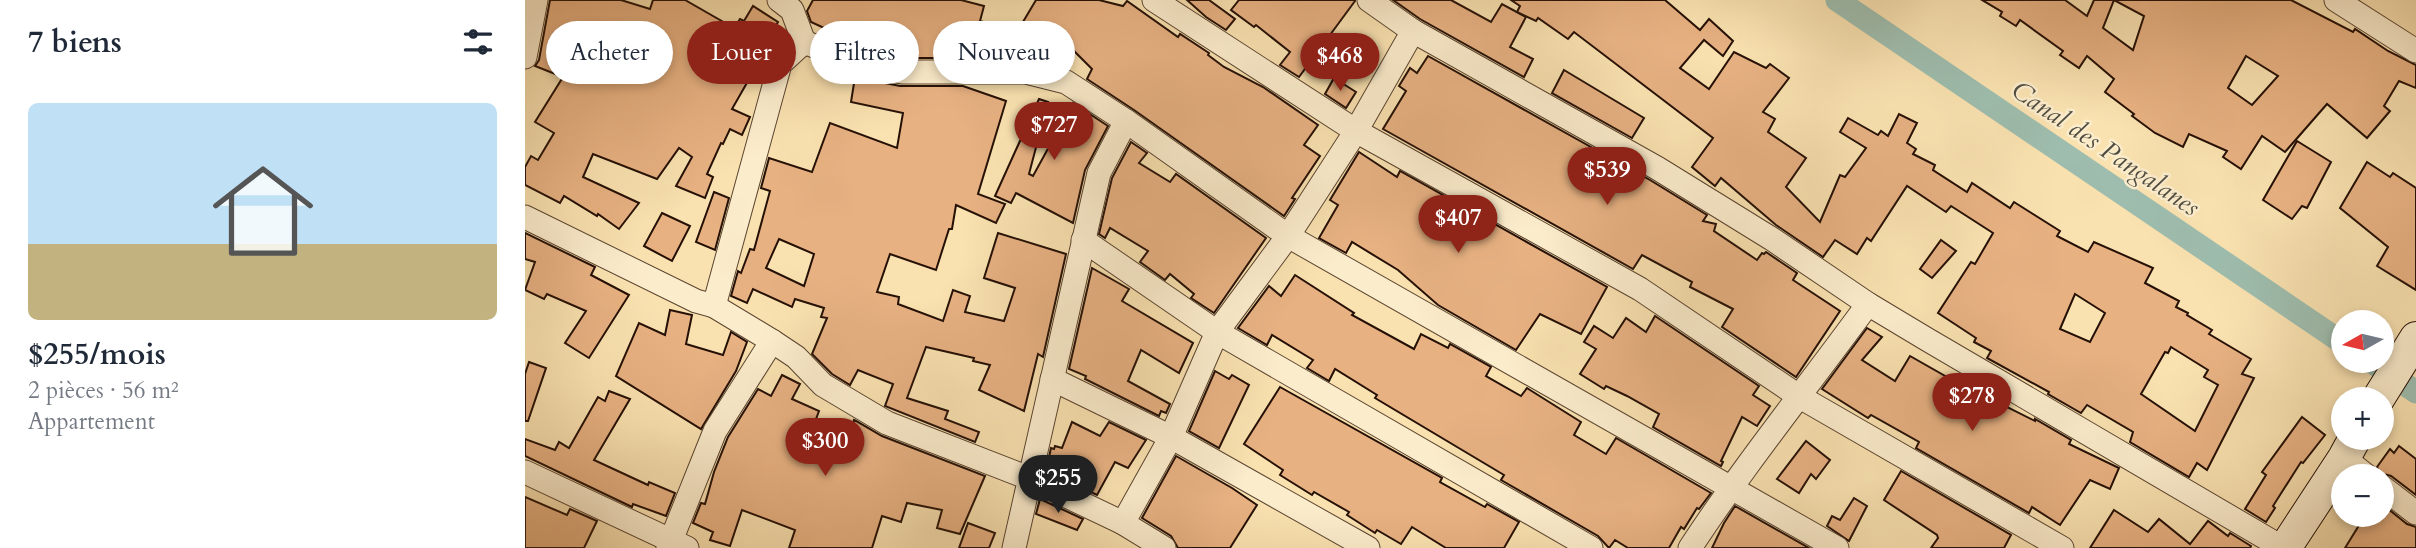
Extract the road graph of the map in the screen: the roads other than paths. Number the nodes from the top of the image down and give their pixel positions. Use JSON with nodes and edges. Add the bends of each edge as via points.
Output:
{"nodes":[{"id":1,"x":536,"y":0,"type":"edge"},
{"id":2,"x":779,"y":0,"type":"edge"},
{"id":3,"x":1154,"y":0,"type":"edge"},
{"id":4,"x":1369,"y":0,"type":"edge"},
{"id":5,"x":2336,"y":0,"type":"edge"},
{"id":6,"x":1412,"y":31,"type":"junction"},
{"id":7,"x":804,"y":42,"type":"junction"},
{"id":8,"x":2416,"y":51,"type":"edge"},
{"id":9,"x":525,"y":57,"type":"edge"},
{"id":10,"x":1126,"y":121,"type":"junction"},
{"id":11,"x":1356,"y":131,"type":"junction"},
{"id":12,"x":525,"y":217,"type":"edge"},
{"id":13,"x":1288,"y":236,"type":"junction"},
{"id":14,"x":1083,"y":240,"type":"junction"},
{"id":15,"x":1868,"y":304,"type":"junction"},
{"id":16,"x":714,"y":306,"type":"junction"},
{"id":17,"x":1217,"y":332,"type":"junction"},
{"id":18,"x":2416,"y":338,"type":"edge"},
{"id":19,"x":772,"y":341,"type":"junction"},
{"id":20,"x":1052,"y":379,"type":"junction"},
{"id":21,"x":2385,"y":387,"type":"edge"},
{"id":22,"x":1800,"y":397,"type":"junction"},
{"id":23,"x":1171,"y":437,"type":"junction"},
{"id":24,"x":2355,"y":457,"type":"edge"},
{"id":25,"x":525,"y":472,"type":"edge"},
{"id":26,"x":1031,"y":479,"type":"junction"},
{"id":27,"x":1731,"y":486,"type":"junction"},
{"id":28,"x":2394,"y":496,"type":"edge"},
{"id":29,"x":2416,"y":513,"type":"edge"},
{"id":30,"x":1123,"y":523,"type":"junction"},
{"id":31,"x":675,"y":546,"type":"edge"},
{"id":32,"x":1014,"y":548,"type":"edge"},
{"id":33,"x":1164,"y":548,"type":"edge"},
{"id":34,"x":1368,"y":548,"type":"edge"},
{"id":35,"x":1591,"y":548,"type":"edge"},
{"id":36,"x":1690,"y":548,"type":"edge"},
{"id":37,"x":1837,"y":548,"type":"edge"},
{"id":38,"x":2062,"y":548,"type":"edge"},
{"id":39,"x":2284,"y":548,"type":"edge"}],
"edges":[{"from":1,"to":9,"type":"street"},
{"from":2,"to":7,"type":"street","via":[[792,10]]},
{"from":3,"to":11,"type":"street"},
{"from":4,"to":6,"type":"street"},
{"from":5,"to":8,"type":"street"},
{"from":6,"to":11,"type":"street"},
{"from":6,"to":15,"type":"street","via":[[1657,168]]},
{"from":7,"to":10,"type":"street","via":[[866,66],[902,72],[1026,72],[1066,82]]},
{"from":7,"to":16,"type":"street","via":[[780,64]]},
{"from":10,"to":13,"type":"street"},
{"from":10,"to":14,"type":"street","via":[[1099,173]]},
{"from":11,"to":13,"type":"street"},
{"from":11,"to":22,"type":"street","via":[[1640,289]]},
{"from":12,"to":16,"type":"street"},
{"from":13,"to":17,"type":"street"},
{"from":13,"to":27,"type":"street"},
{"from":14,"to":17,"type":"street"},
{"from":14,"to":20,"type":"street"},
{"from":15,"to":22,"type":"street"},
{"from":15,"to":39,"type":"street"},
{"from":16,"to":19,"type":"street"},
{"from":17,"to":23,"type":"street"},
{"from":17,"to":35,"type":"street"},
{"from":18,"to":21,"type":"main road"},
{"from":19,"to":26,"type":"street","via":[[823,384],[887,423]]},
{"from":19,"to":31,"type":"street","via":[[715,431]]},
{"from":20,"to":23,"type":"street"},
{"from":20,"to":26,"type":"street"},
{"from":22,"to":27,"type":"street"},
{"from":22,"to":38,"type":"street"},
{"from":23,"to":30,"type":"street"},
{"from":23,"to":34,"type":"street"},
{"from":24,"to":39,"type":"main road"},
{"from":25,"to":31,"type":"street"},
{"from":26,"to":30,"type":"street"},
{"from":26,"to":32,"type":"street"},
{"from":27,"to":36,"type":"street"},
{"from":27,"to":37,"type":"street"},
{"from":28,"to":29,"type":"street"},
{"from":30,"to":33,"type":"street"}]}
